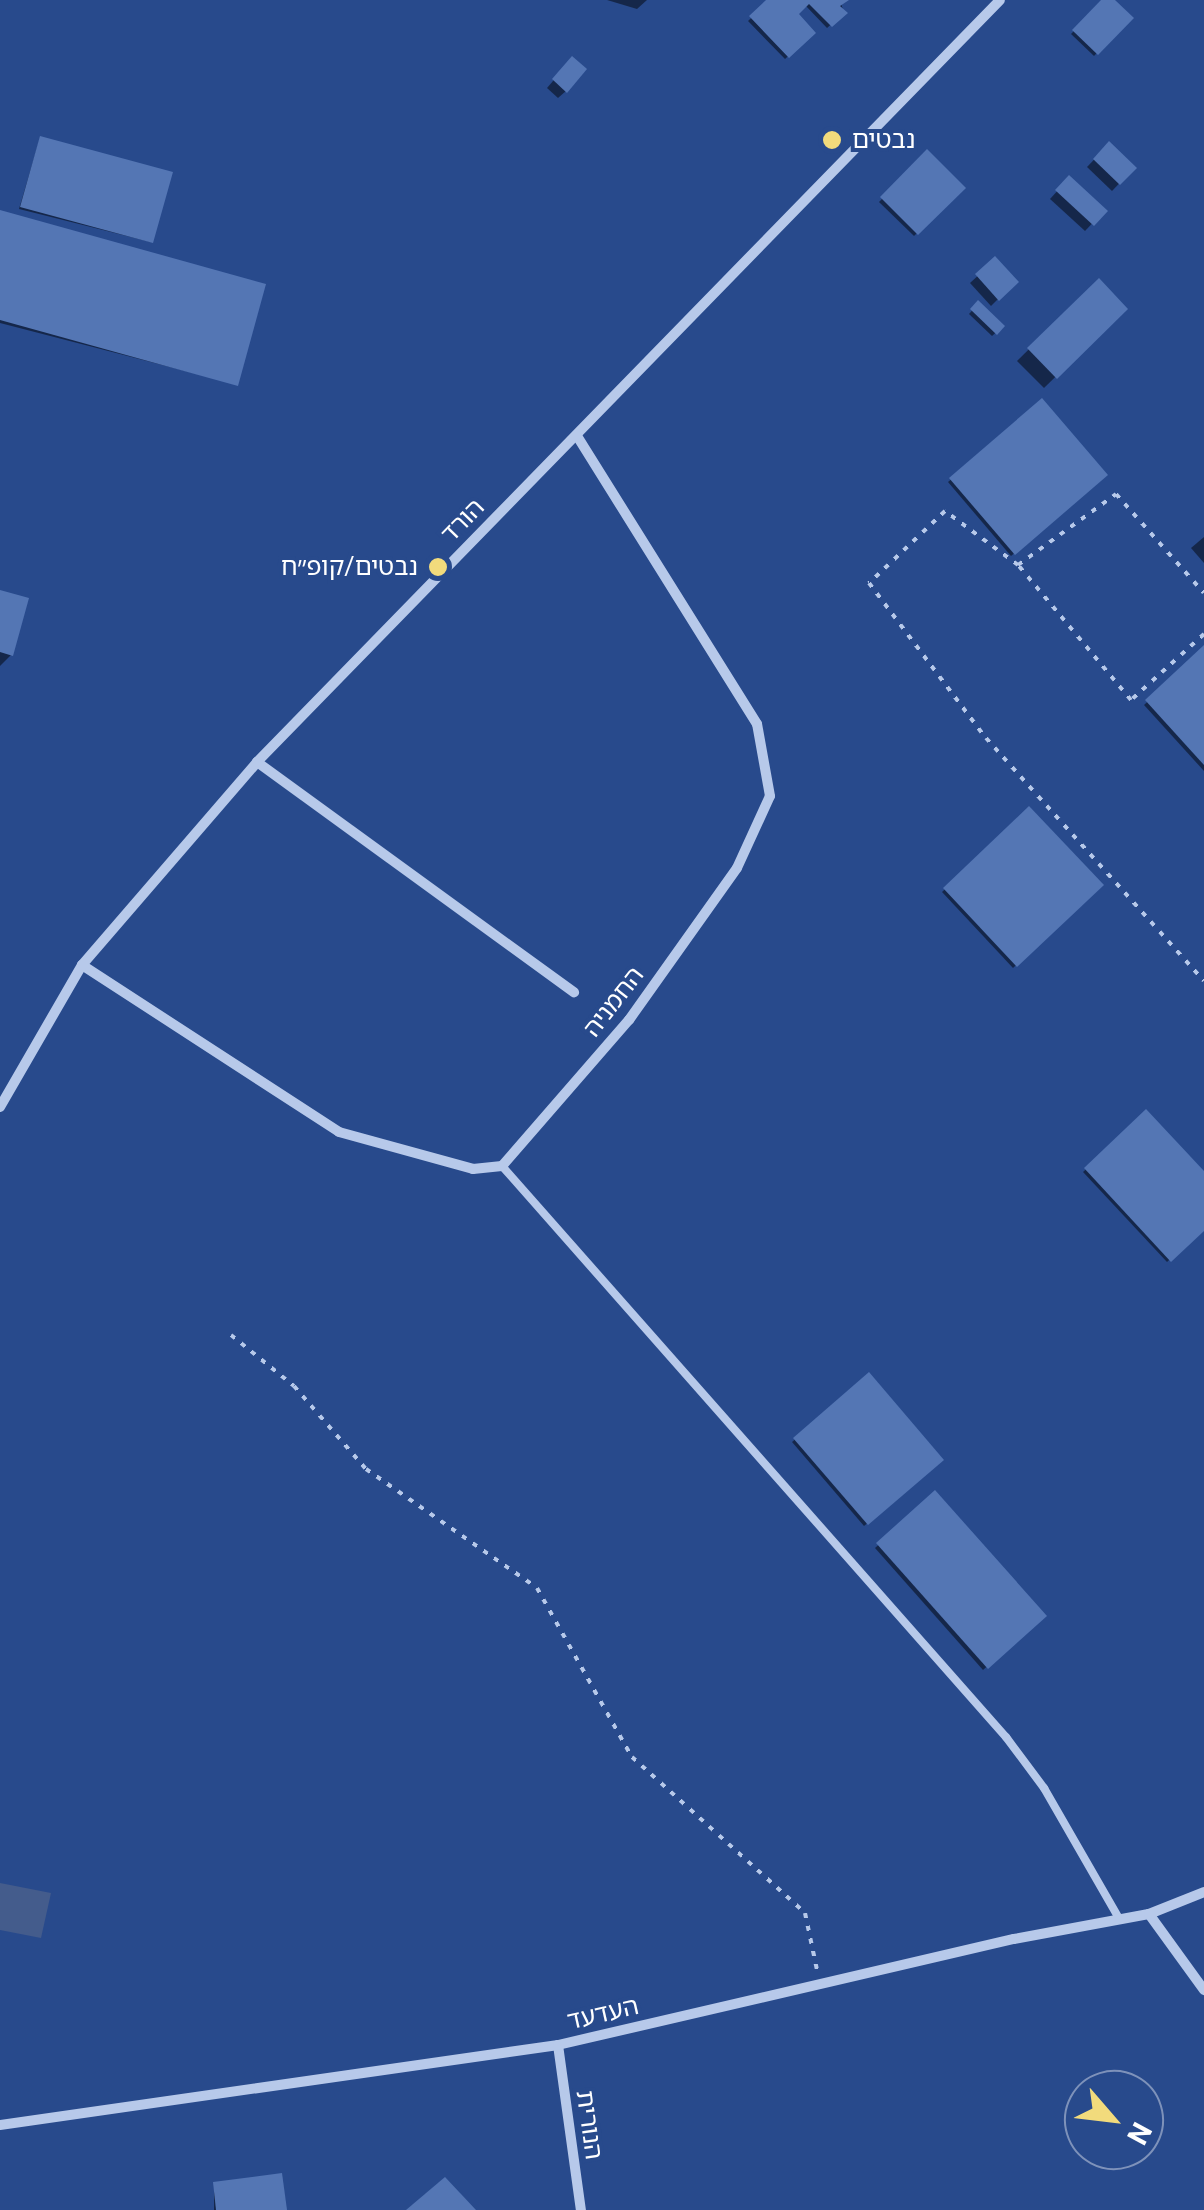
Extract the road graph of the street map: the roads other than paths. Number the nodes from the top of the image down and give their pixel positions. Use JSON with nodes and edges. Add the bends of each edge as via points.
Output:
{"nodes":[{"id":1,"x":1000,"y":0,"type":"edge"},
{"id":2,"x":577,"y":436,"type":"junction"},
{"id":3,"x":257,"y":762,"type":"junction"},
{"id":4,"x":82,"y":966,"type":"junction"},
{"id":5,"x":574,"y":992,"type":"dead end"},
{"id":6,"x":0,"y":1107,"type":"edge"},
{"id":7,"x":502,"y":1166,"type":"junction"},
{"id":8,"x":1204,"y":1892,"type":"edge"},
{"id":9,"x":1150,"y":1914,"type":"junction"},
{"id":10,"x":1120,"y":1920,"type":"junction"},
{"id":11,"x":1204,"y":1990,"type":"edge"},
{"id":12,"x":558,"y":2045,"type":"junction"},
{"id":13,"x":0,"y":2125,"type":"edge"},
{"id":14,"x":581,"y":2210,"type":"edge"}],
"edges":[{"from":1,"to":2,"type":"street","name":"הורד"},
{"from":2,"to":3,"type":"street","name":"הורד"},
{"from":2,"to":7,"type":"street","name":"החמניה","via":[[757,724],[770,796],[737,868],[630,1020]]},
{"from":3,"to":4,"type":"street","name":"הורד"},
{"from":3,"to":5,"type":"street"},
{"from":4,"to":6,"type":"street","name":"הורד"},
{"from":4,"to":7,"type":"street","via":[[339,1132],[473,1169]]},
{"from":7,"to":10,"type":"lane","via":[[1006,1737],[1044,1788]]},
{"from":8,"to":9,"type":"street","name":"העדעד"},
{"from":9,"to":10,"type":"street","name":"העדעד"},
{"from":9,"to":11,"type":"street"},
{"from":10,"to":12,"type":"street","name":"העדעד"},
{"from":12,"to":13,"type":"street","name":"העדעד"},
{"from":12,"to":14,"type":"street","name":"הנורית"}]}
